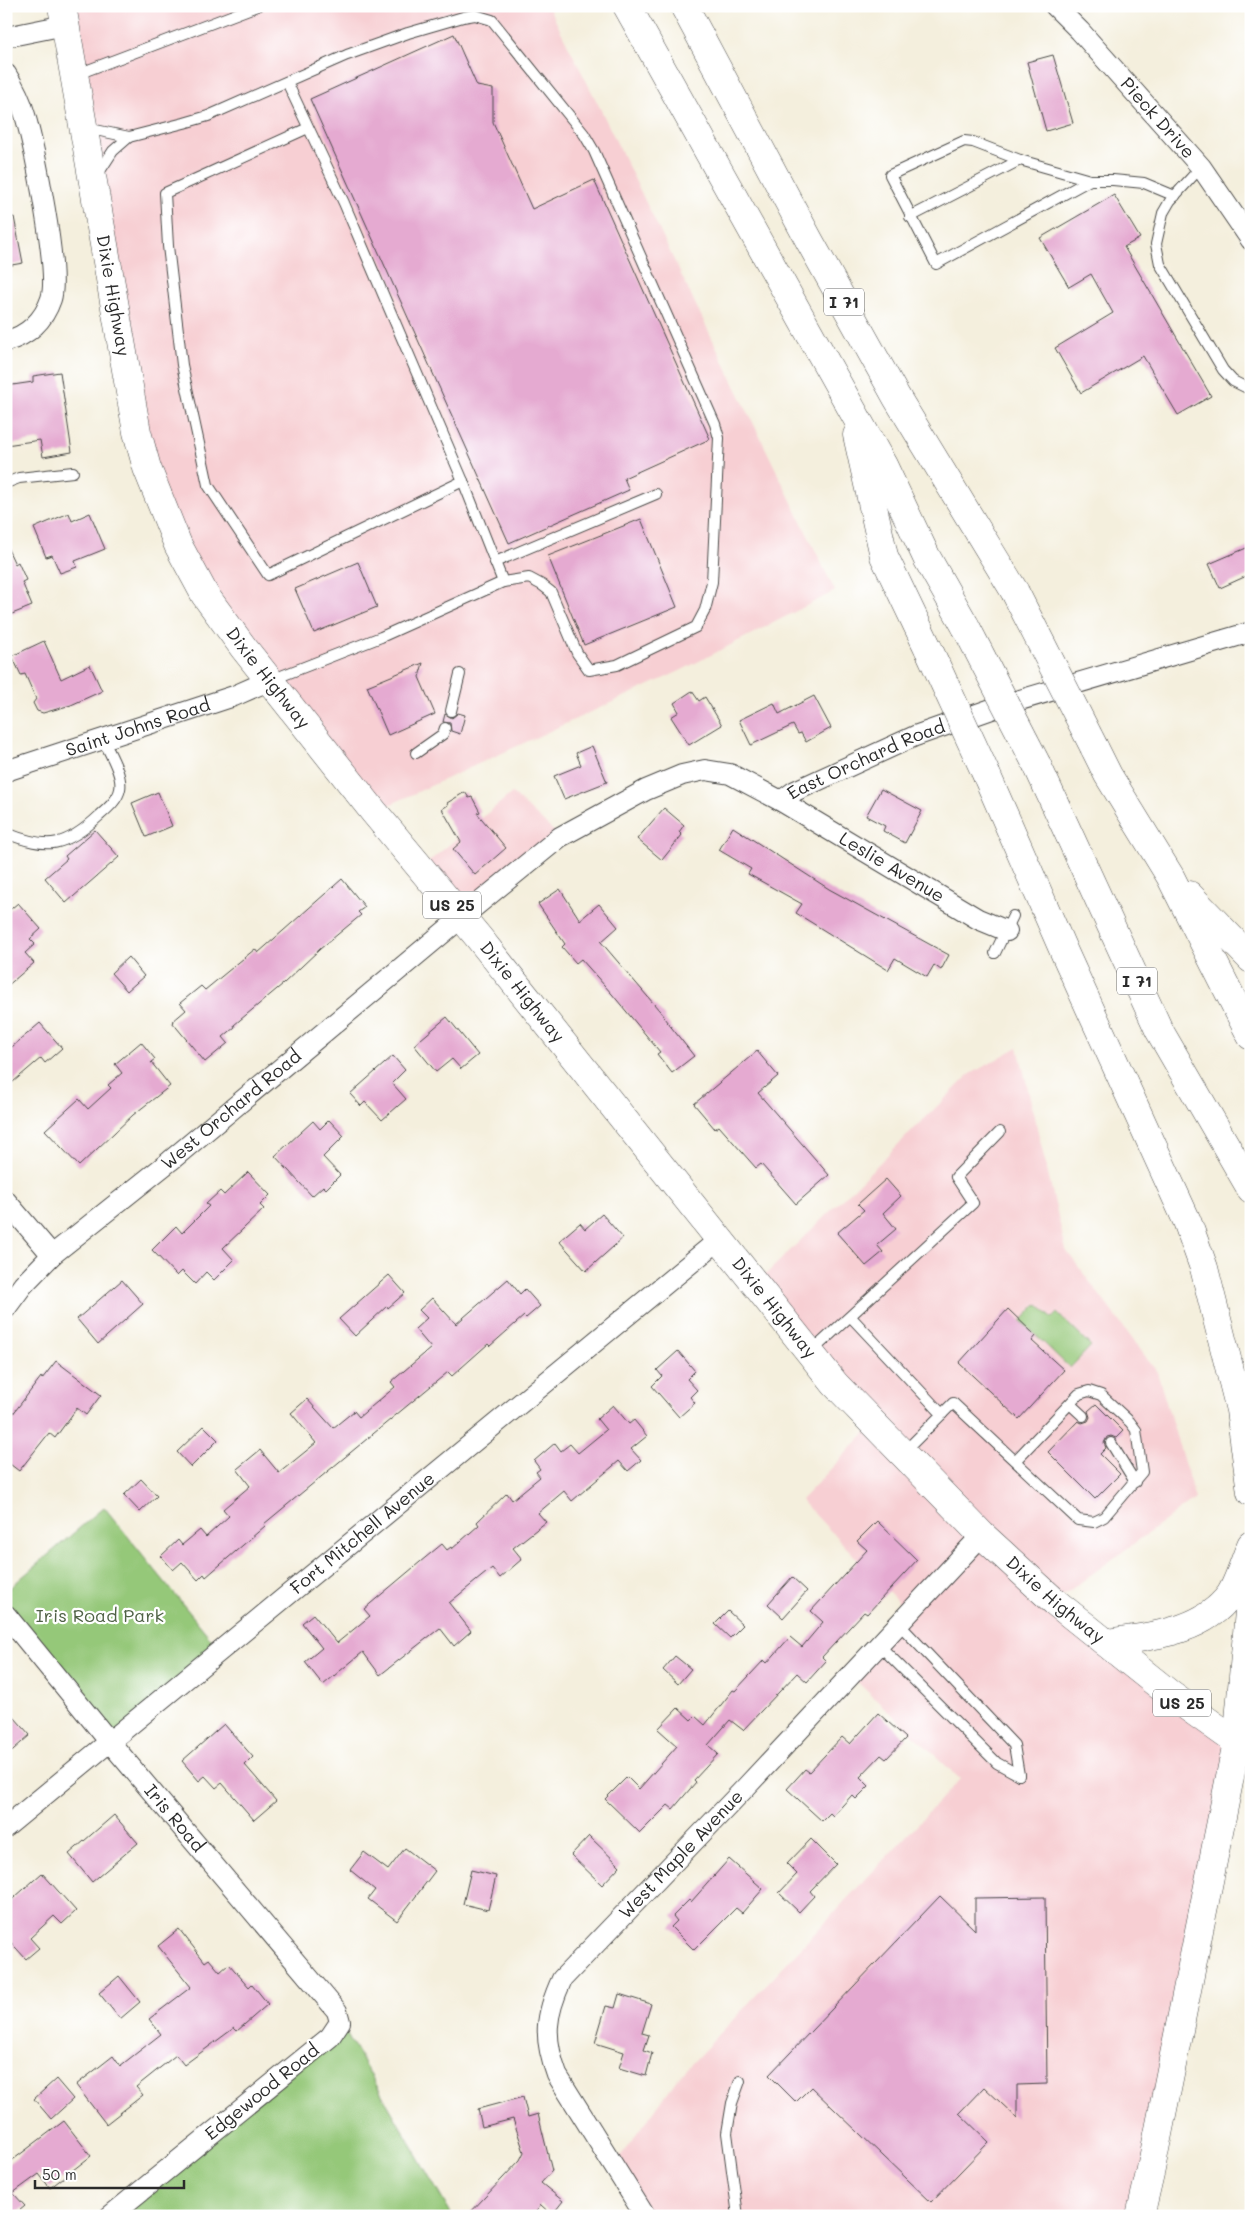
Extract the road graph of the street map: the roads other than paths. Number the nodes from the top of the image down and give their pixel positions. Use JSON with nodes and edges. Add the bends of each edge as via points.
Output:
{"nodes":[{"id":1,"x":627,"y":6,"type":"edge"},
{"id":2,"x":684,"y":6,"type":"edge"},
{"id":3,"x":1055,"y":6,"type":"edge"},
{"id":4,"x":253,"y":7,"type":"edge"},
{"id":5,"x":64,"y":16,"type":"edge"},
{"id":6,"x":6,"y":37,"type":"edge"},
{"id":7,"x":6,"y":74,"type":"edge"},
{"id":8,"x":74,"y":75,"type":"junction"},
{"id":9,"x":287,"y":82,"type":"junction"},
{"id":10,"x":83,"y":127,"type":"junction"},
{"id":11,"x":308,"y":128,"type":"junction"},
{"id":12,"x":129,"y":137,"type":"junction"},
{"id":13,"x":1020,"y":160,"type":"junction"},
{"id":14,"x":1201,"y":167,"type":"junction"},
{"id":15,"x":1090,"y":180,"type":"junction"},
{"id":16,"x":93,"y":186,"type":"junction"},
{"id":17,"x":1175,"y":196,"type":"junction"},
{"id":18,"x":910,"y":216,"type":"junction"},
{"id":19,"x":1251,"y":240,"type":"edge"},
{"id":20,"x":6,"y":341,"type":"edge"},
{"id":21,"x":1251,"y":390,"type":"edge"},
{"id":22,"x":851,"y":409,"type":"junction"},
{"id":23,"x":73,"y":472,"type":"dead end"},
{"id":24,"x":463,"y":481,"type":"junction"},
{"id":25,"x":6,"y":483,"type":"edge"},
{"id":26,"x":656,"y":494,"type":"dead end"},
{"id":27,"x":495,"y":562,"type":"junction"},
{"id":28,"x":503,"y":582,"type":"junction"},
{"id":29,"x":1251,"y":632,"type":"edge"},
{"id":30,"x":460,"y":674,"type":"dead end"},
{"id":31,"x":268,"y":681,"type":"junction"},
{"id":32,"x":451,"y":711,"type":"dead end"},
{"id":33,"x":445,"y":728,"type":"dead end"},
{"id":34,"x":103,"y":739,"type":"junction"},
{"id":35,"x":416,"y":754,"type":"dead end"},
{"id":36,"x":6,"y":771,"type":"edge"},
{"id":37,"x":780,"y":801,"type":"junction"},
{"id":38,"x":6,"y":833,"type":"edge"},
{"id":39,"x":1170,"y":876,"type":"junction"},
{"id":40,"x":462,"y":917,"type":"junction"},
{"id":41,"x":1010,"y":924,"type":"joint"},
{"id":42,"x":995,"y":953,"type":"dead end"},
{"id":43,"x":1251,"y":959,"type":"edge"},
{"id":44,"x":1251,"y":1036,"type":"edge"},
{"id":45,"x":1000,"y":1132,"type":"dead end"},
{"id":46,"x":1251,"y":1190,"type":"edge"},
{"id":47,"x":6,"y":1201,"type":"edge"},
{"id":48,"x":720,"y":1239,"type":"junction"},
{"id":49,"x":52,"y":1256,"type":"junction"},
{"id":50,"x":6,"y":1308,"type":"edge"},
{"id":51,"x":851,"y":1316,"type":"junction"},
{"id":52,"x":810,"y":1353,"type":"junction"},
{"id":53,"x":1070,"y":1404,"type":"junction"},
{"id":54,"x":942,"y":1414,"type":"junction"},
{"id":55,"x":1083,"y":1416,"type":"dead end"},
{"id":56,"x":1111,"y":1443,"type":"dead end"},
{"id":57,"x":903,"y":1454,"type":"junction"},
{"id":58,"x":1015,"y":1461,"type":"junction"},
{"id":59,"x":1135,"y":1482,"type":"junction"},
{"id":60,"x":1251,"y":1492,"type":"edge"},
{"id":61,"x":982,"y":1535,"type":"junction"},
{"id":62,"x":1251,"y":1545,"type":"edge"},
{"id":63,"x":1251,"y":1590,"type":"edge"},
{"id":64,"x":6,"y":1615,"type":"edge"},
{"id":65,"x":899,"y":1624,"type":"junction"},
{"id":66,"x":1107,"y":1643,"type":"junction"},
{"id":67,"x":879,"y":1645,"type":"junction"},
{"id":68,"x":109,"y":1741,"type":"junction"},
{"id":69,"x":1244,"y":1747,"type":"edge"},
{"id":70,"x":6,"y":1827,"type":"edge"},
{"id":71,"x":340,"y":2022,"type":"joint"},
{"id":72,"x":740,"y":2081,"type":"dead end"},
{"id":73,"x":110,"y":2216,"type":"edge"},
{"id":74,"x":646,"y":2216,"type":"edge"},
{"id":75,"x":738,"y":2216,"type":"edge"},
{"id":76,"x":1140,"y":2216,"type":"edge"}],
"edges":[{"from":1,"to":22,"type":"main road","number":"I 71"},
{"from":2,"to":39,"type":"main road","number":"I 71","bridge":true,"via":[[897,398],[1015,592],[1108,775]]},
{"from":3,"to":14,"type":"street","name":"Pieck Drive"},
{"from":4,"to":8,"type":"lane"},
{"from":5,"to":6,"type":"street"},
{"from":5,"to":8,"type":"main road","name":"Dixie Highway","number":"US 25"},
{"from":7,"to":20,"type":"street","via":[[18,92],[28,125],[41,191],[53,285],[42,318],[31,330]]},
{"from":8,"to":10,"type":"main road","name":"Dixie Highway","number":"US 25"},
{"from":9,"to":11,"type":"lane"},
{"from":9,"to":12,"type":"lane","via":[[208,116]]},
{"from":9,"to":28,"type":"lane","via":[[408,32],[475,15],[492,20],[584,134],[594,151],[714,424],[719,438],[712,582],[705,610],[696,627],[617,665],[589,670],[577,653],[551,592],[528,578]]},
{"from":10,"to":12,"type":"lane"},
{"from":10,"to":16,"type":"main road","name":"Dixie Highway","number":"US 25"},
{"from":11,"to":24,"type":"lane","via":[[344,203]]},
{"from":11,"to":24,"type":"lane","via":[[165,193],[182,365],[208,485],[268,575]]},
{"from":12,"to":16,"type":"lane","via":[[113,151]]},
{"from":13,"to":15,"type":"lane"},
{"from":13,"to":18,"type":"lane"},
{"from":13,"to":18,"type":"lane","via":[[964,140],[890,175]]},
{"from":14,"to":17,"type":"lane"},
{"from":14,"to":19,"type":"street","name":"Pieck Drive"},
{"from":15,"to":17,"type":"lane","via":[[1144,183]]},
{"from":15,"to":18,"type":"lane","via":[[936,264]]},
{"from":16,"to":31,"type":"main road","name":"Dixie Highway","number":"US 25","via":[[147,468],[178,546],[205,594]]},
{"from":17,"to":21,"type":"lane","via":[[1163,213],[1158,228],[1156,244],[1160,264],[1223,370],[1232,381]]},
{"from":22,"to":46,"type":"main road","number":"I 71","bridge":true,"via":[[884,465],[927,558],[1037,765],[1159,1030]]},
{"from":22,"to":60,"type":"main road","bridge":true,"via":[[884,556],[987,776],[1064,954],[1187,1221],[1201,1260],[1240,1410]]},
{"from":23,"to":25,"type":"lane","via":[[19,478]]},
{"from":24,"to":27,"type":"lane"},
{"from":26,"to":27,"type":"lane"},
{"from":27,"to":28,"type":"lane"},
{"from":28,"to":31,"type":"lane"},
{"from":29,"to":37,"type":"street","name":"East Orchard Road","via":[[1003,705],[915,736]]},
{"from":30,"to":32,"type":"lane"},
{"from":31,"to":34,"type":"street","name":"Saint Johns Road","via":[[234,696]]},
{"from":31,"to":40,"type":"main road","name":"Dixie Highway","number":"US 25"},
{"from":33,"to":35,"type":"lane","via":[[443,734]]},
{"from":34,"to":36,"type":"street","name":"Saint Johns Road"},
{"from":34,"to":38,"type":"lane","via":[[117,769],[120,789],[112,805],[81,833],[61,843],[38,844]]},
{"from":37,"to":40,"type":"street","name":"East Orchard Road","via":[[730,774],[705,770],[682,775],[646,790],[560,838]]},
{"from":37,"to":41,"type":"street","name":"Leslie Avenue","via":[[978,919]]},
{"from":39,"to":43,"type":"main road"},
{"from":39,"to":44,"type":"main road","number":"I 71"},
{"from":40,"to":48,"type":"main road","name":"Dixie Highway","number":"US 25"},
{"from":40,"to":49,"type":"street","name":"West Orchard Road"},
{"from":41,"to":42,"type":"lane"},
{"from":45,"to":51,"type":"lane","via":[[956,1177],[973,1203]]},
{"from":47,"to":49,"type":"street"},
{"from":48,"to":52,"type":"main road","name":"Dixie Highway","number":"US 25"},
{"from":48,"to":68,"type":"street","name":"Fort Mitchell Avenue"},
{"from":49,"to":50,"type":"street","name":"West Orchard Road","via":[[23,1285]]},
{"from":51,"to":52,"type":"lane"},
{"from":51,"to":54,"type":"lane"},
{"from":52,"to":57,"type":"main road","name":"Dixie Highway","number":"US 25","via":[[835,1384]]},
{"from":53,"to":55,"type":"lane"},
{"from":53,"to":58,"type":"lane"},
{"from":53,"to":59,"type":"lane","via":[[1079,1394],[1089,1391],[1101,1395],[1130,1422],[1136,1430],[1142,1472]]},
{"from":54,"to":57,"type":"lane"},
{"from":54,"to":58,"type":"lane","via":[[953,1402]]},
{"from":56,"to":59,"type":"lane"},
{"from":57,"to":61,"type":"main road","name":"Dixie Highway","number":"US 25"},
{"from":58,"to":59,"type":"lane","via":[[1078,1520],[1094,1522],[1104,1517]]},
{"from":61,"to":65,"type":"street","name":"West Maple Avenue"},
{"from":61,"to":66,"type":"main road","name":"Dixie Highway","number":"US 25","via":[[1055,1602]]},
{"from":62,"to":66,"type":"main road","via":[[1230,1594],[1207,1618],[1168,1633]]},
{"from":63,"to":69,"type":"main road"},
{"from":64,"to":68,"type":"street","name":"Iris Road"},
{"from":65,"to":67,"type":"street","name":"West Maple Avenue"},
{"from":65,"to":67,"type":"lane","via":[[1014,1745],[1020,1775],[997,1763]]},
{"from":66,"to":69,"type":"main road","name":"Dixie Highway","number":"US 25","via":[[1171,1695]]},
{"from":67,"to":74,"type":"street","name":"West Maple Avenue","via":[[562,1979],[551,2003],[547,2037],[557,2075]]},
{"from":68,"to":70,"type":"street","name":"Fort Mitchell Avenue"},
{"from":68,"to":71,"type":"street","name":"Iris Road","via":[[338,2011]]},
{"from":69,"to":76,"type":"main road"},
{"from":71,"to":73,"type":"street","name":"Edgewood Road","via":[[330,2037]]},
{"from":72,"to":75,"type":"lane","via":[[727,2133]]}]}
